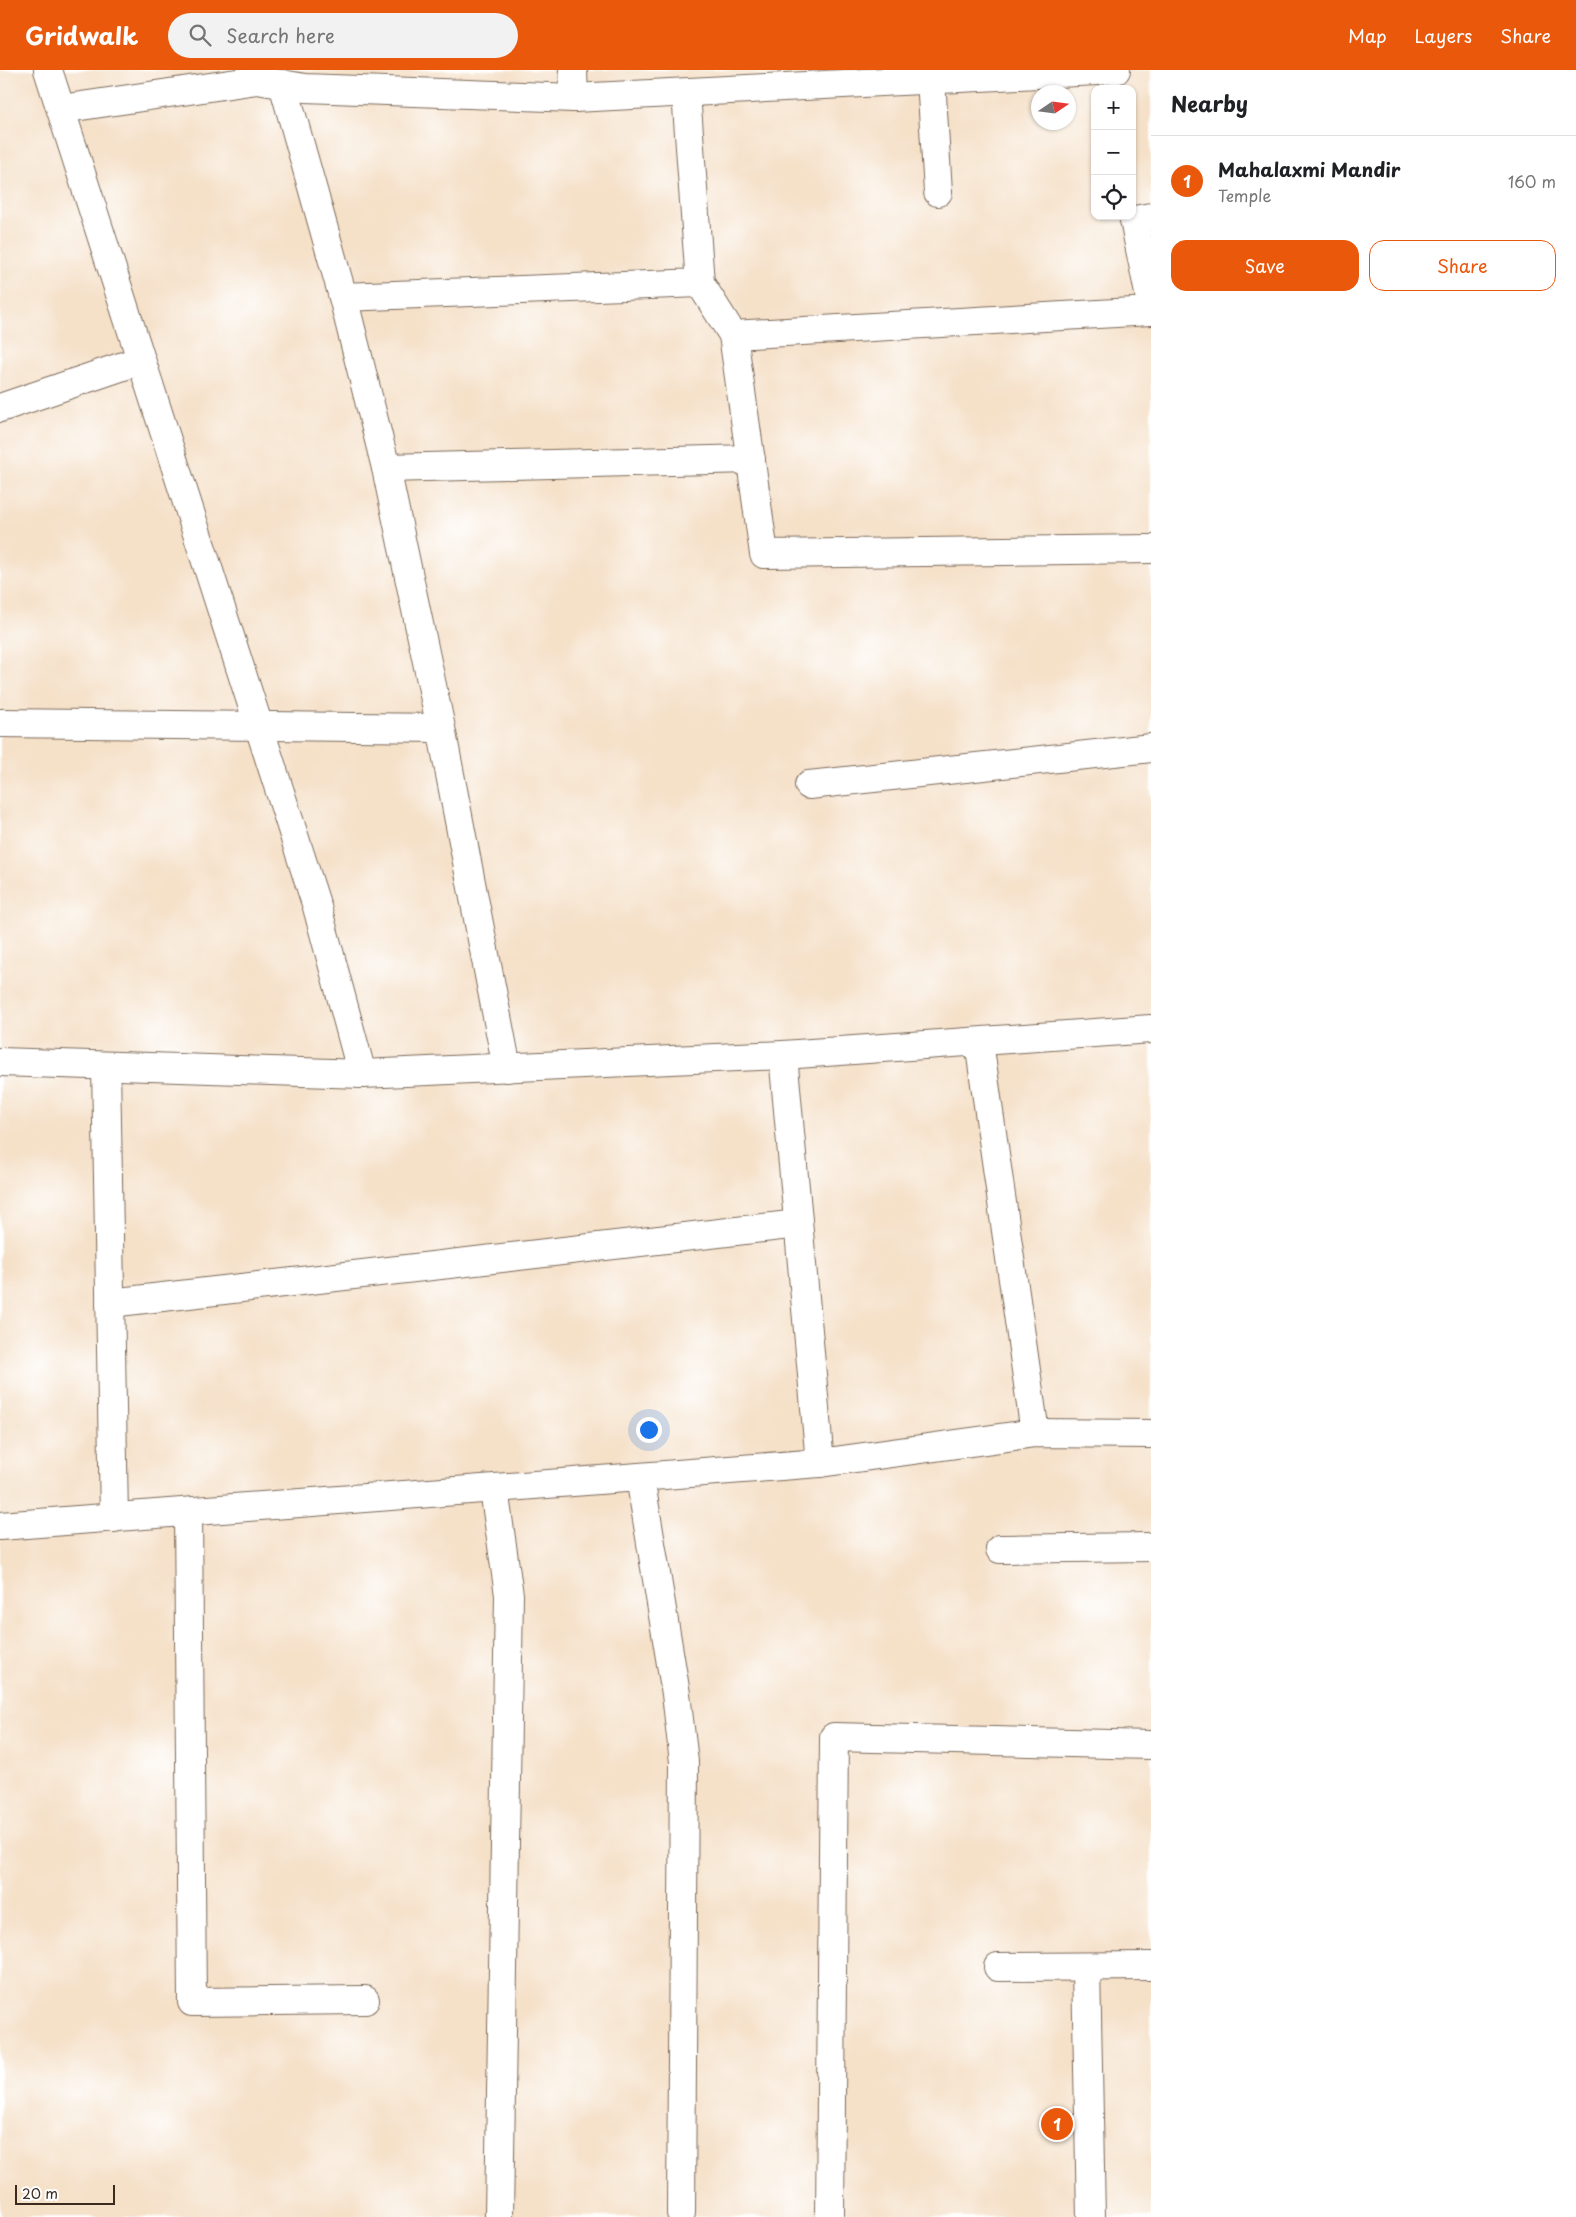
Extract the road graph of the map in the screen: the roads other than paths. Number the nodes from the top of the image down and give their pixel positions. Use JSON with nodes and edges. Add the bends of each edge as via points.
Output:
{"nodes":[{"id":1,"x":48,"y":70,"type":"edge"},
{"id":2,"x":573,"y":70,"type":"edge"},
{"id":3,"x":1116,"y":70,"type":"edge"},
{"id":4,"x":931,"y":80,"type":"junction"},
{"id":5,"x":283,"y":84,"type":"junction"},
{"id":6,"x":686,"y":92,"type":"junction"},
{"id":7,"x":574,"y":98,"type":"junction"},
{"id":8,"x":61,"y":109,"type":"junction"},
{"id":9,"x":938,"y":192,"type":"dead end"},
{"id":10,"x":1151,"y":217,"type":"edge"},
{"id":11,"x":700,"y":283,"type":"junction"},
{"id":12,"x":343,"y":297,"type":"junction"},
{"id":13,"x":1151,"y":303,"type":"edge"},
{"id":14,"x":1151,"y":311,"type":"edge"},
{"id":15,"x":733,"y":335,"type":"junction"},
{"id":16,"x":142,"y":360,"type":"junction"},
{"id":17,"x":0,"y":408,"type":"edge"},
{"id":18,"x":751,"y":459,"type":"junction"},
{"id":19,"x":386,"y":468,"type":"junction"},
{"id":20,"x":1151,"y":549,"type":"edge"},
{"id":21,"x":0,"y":723,"type":"edge"},
{"id":22,"x":259,"y":726,"type":"junction"},
{"id":23,"x":441,"y":728,"type":"junction"},
{"id":24,"x":1151,"y":748,"type":"edge"},
{"id":25,"x":809,"y":785,"type":"dead end"},
{"id":26,"x":1151,"y":1029,"type":"edge"},
{"id":27,"x":979,"y":1042,"type":"junction"},
{"id":28,"x":783,"y":1055,"type":"junction"},
{"id":29,"x":0,"y":1062,"type":"edge"},
{"id":30,"x":106,"y":1066,"type":"junction"},
{"id":31,"x":507,"y":1068,"type":"junction"},
{"id":32,"x":362,"y":1074,"type":"junction"},
{"id":33,"x":798,"y":1224,"type":"junction"},
{"id":34,"x":110,"y":1303,"type":"junction"},
{"id":35,"x":1035,"y":1433,"type":"junction"},
{"id":36,"x":1151,"y":1434,"type":"edge"},
{"id":37,"x":820,"y":1463,"type":"junction"},
{"id":38,"x":640,"y":1477,"type":"junction"},
{"id":39,"x":494,"y":1488,"type":"junction"},
{"id":40,"x":188,"y":1512,"type":"junction"},
{"id":41,"x":114,"y":1518,"type":"junction"},
{"id":42,"x":0,"y":1526,"type":"edge"},
{"id":43,"x":1151,"y":1547,"type":"edge"},
{"id":44,"x":1000,"y":1549,"type":"dead end"},
{"id":45,"x":1151,"y":1744,"type":"edge"},
{"id":46,"x":1086,"y":1966,"type":"junction"},
{"id":47,"x":1151,"y":1966,"type":"edge"},
{"id":48,"x":998,"y":1967,"type":"dead end"},
{"id":49,"x":365,"y":2000,"type":"dead end"},
{"id":50,"x":680,"y":2213,"type":"dead end"},
{"id":51,"x":500,"y":2217,"type":"edge"},
{"id":52,"x":830,"y":2217,"type":"edge"},
{"id":53,"x":1091,"y":2217,"type":"edge"}],
"edges":[{"from":1,"to":8,"type":"street"},
{"from":2,"to":7,"type":"street"},
{"from":3,"to":4,"type":"street"},
{"from":4,"to":6,"type":"street"},
{"from":4,"to":9,"type":"street"},
{"from":5,"to":7,"type":"street","via":[[305,88]]},
{"from":5,"to":8,"type":"street","via":[[257,80]]},
{"from":5,"to":12,"type":"street"},
{"from":6,"to":7,"type":"street"},
{"from":6,"to":11,"type":"street"},
{"from":8,"to":16,"type":"street"},
{"from":10,"to":13,"type":"street","via":[[1134,220]]},
{"from":11,"to":12,"type":"street"},
{"from":11,"to":15,"type":"street"},
{"from":12,"to":19,"type":"street"},
{"from":14,"to":15,"type":"street"},
{"from":15,"to":18,"type":"street"},
{"from":16,"to":17,"type":"street"},
{"from":16,"to":22,"type":"street"},
{"from":18,"to":19,"type":"street"},
{"from":18,"to":20,"type":"street","via":[[764,554]]},
{"from":19,"to":23,"type":"street"},
{"from":21,"to":22,"type":"street"},
{"from":22,"to":23,"type":"street"},
{"from":22,"to":32,"type":"street","via":[[317,907]]},
{"from":23,"to":31,"type":"street"},
{"from":24,"to":25,"type":"street"},
{"from":26,"to":27,"type":"street"},
{"from":27,"to":28,"type":"street"},
{"from":27,"to":35,"type":"street"},
{"from":28,"to":31,"type":"street"},
{"from":28,"to":33,"type":"street"},
{"from":29,"to":30,"type":"street"},
{"from":30,"to":32,"type":"street"},
{"from":30,"to":34,"type":"street"},
{"from":31,"to":32,"type":"street"},
{"from":33,"to":34,"type":"street"},
{"from":33,"to":37,"type":"street"},
{"from":34,"to":41,"type":"street"},
{"from":35,"to":36,"type":"street"},
{"from":35,"to":37,"type":"street"},
{"from":37,"to":38,"type":"street"},
{"from":38,"to":39,"type":"street"},
{"from":38,"to":50,"type":"street","via":[[684,1762]]},
{"from":39,"to":40,"type":"street"},
{"from":39,"to":51,"type":"street","via":[[509,1596]]},
{"from":40,"to":41,"type":"street"},
{"from":40,"to":49,"type":"street","via":[[192,2002]]},
{"from":41,"to":42,"type":"street"},
{"from":43,"to":44,"type":"street"},
{"from":45,"to":52,"type":"street","via":[[834,1737]]},
{"from":46,"to":47,"type":"street"},
{"from":46,"to":48,"type":"street"},
{"from":46,"to":53,"type":"street"}]}
